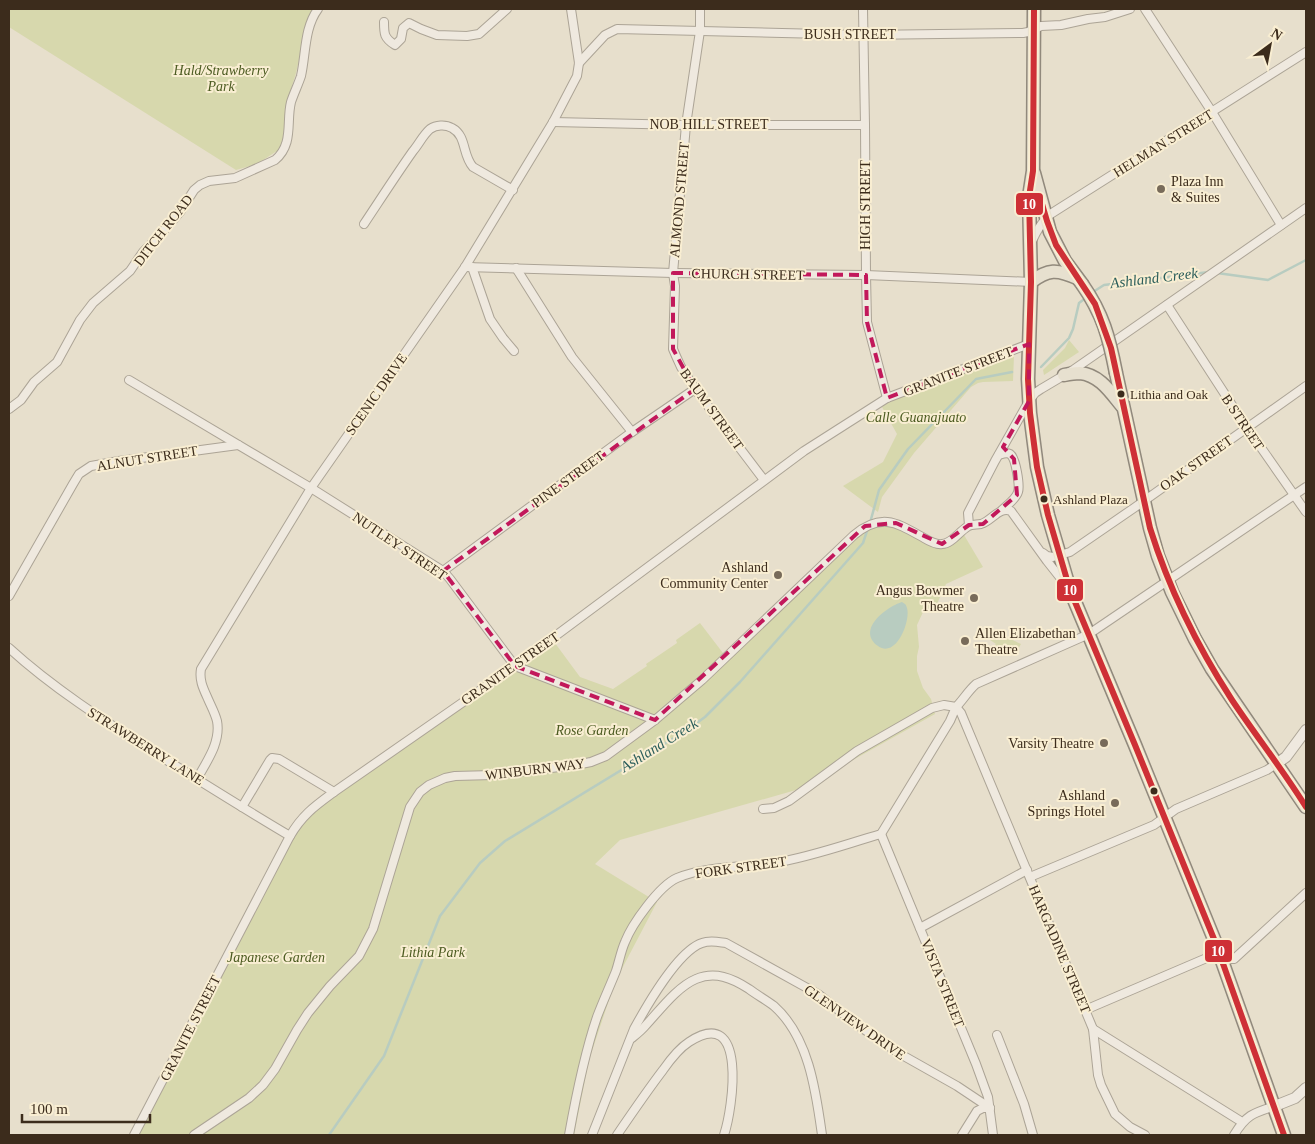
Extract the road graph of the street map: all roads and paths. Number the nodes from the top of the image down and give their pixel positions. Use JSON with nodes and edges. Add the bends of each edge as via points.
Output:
{"nodes":[{"id":1,"x":318,"y":9,"type":"edge"},
{"id":2,"x":507,"y":9,"type":"edge"},
{"id":3,"x":571,"y":9,"type":"edge"},
{"id":4,"x":700,"y":9,"type":"edge"},
{"id":5,"x":863,"y":9,"type":"edge"},
{"id":6,"x":1034,"y":9,"type":"edge"},
{"id":7,"x":1130,"y":9,"type":"edge"},
{"id":8,"x":1145,"y":9,"type":"edge"},
{"id":9,"x":384,"y":22,"type":"dead end"},
{"id":10,"x":1034,"y":29,"type":"junction"},
{"id":11,"x":700,"y":32,"type":"junction"},
{"id":12,"x":864,"y":35,"type":"junction"},
{"id":13,"x":1306,"y":52,"type":"edge"},
{"id":14,"x":579,"y":63,"type":"junction"},
{"id":15,"x":1212,"y":112,"type":"junction"},
{"id":16,"x":553,"y":122,"type":"junction"},
{"id":17,"x":686,"y":125,"type":"junction"},
{"id":18,"x":865,"y":125,"type":"junction"},
{"id":19,"x":1033,"y":171,"type":"junction"},
{"id":20,"x":512,"y":190,"type":"junction"},
{"id":21,"x":1306,"y":208,"type":"edge"},
{"id":22,"x":1046,"y":218,"type":"junction"},
{"id":23,"x":364,"y":224,"type":"dead end"},
{"id":24,"x":1281,"y":225,"type":"junction"},
{"id":25,"x":1031,"y":245,"type":"junction"},
{"id":26,"x":468,"y":267,"type":"junction"},
{"id":27,"x":516,"y":268,"type":"junction"},
{"id":28,"x":673,"y":273,"type":"junction"},
{"id":29,"x":866,"y":275,"type":"junction"},
{"id":30,"x":1079,"y":281,"type":"junction"},
{"id":31,"x":1031,"y":282,"type":"junction"},
{"id":32,"x":1167,"y":304,"type":"junction"},
{"id":33,"x":1029,"y":344,"type":"junction"},
{"id":34,"x":514,"y":351,"type":"dead end"},
{"id":35,"x":1064,"y":375,"type":"junction"},
{"id":36,"x":129,"y":380,"type":"dead end"},
{"id":37,"x":1306,"y":386,"type":"edge"},
{"id":38,"x":695,"y":388,"type":"junction"},
{"id":39,"x":887,"y":398,"type":"junction"},
{"id":40,"x":1029,"y":402,"type":"junction"},
{"id":41,"x":1124,"y":408,"type":"junction"},
{"id":42,"x":9,"y":409,"type":"edge"},
{"id":43,"x":1247,"y":428,"type":"junction"},
{"id":44,"x":632,"y":432,"type":"junction"},
{"id":45,"x":238,"y":445,"type":"junction"},
{"id":46,"x":999,"y":455,"type":"junction"},
{"id":47,"x":764,"y":480,"type":"junction"},
{"id":48,"x":1306,"y":487,"type":"edge"},
{"id":49,"x":311,"y":488,"type":"junction"},
{"id":50,"x":1294,"y":495,"type":"junction"},
{"id":51,"x":1144,"y":501,"type":"junction"},
{"id":52,"x":1002,"y":510,"type":"junction"},
{"id":53,"x":1306,"y":512,"type":"edge"},
{"id":54,"x":969,"y":525,"type":"junction"},
{"id":55,"x":1040,"y":551,"type":"junction"},
{"id":56,"x":1060,"y":556,"type":"junction"},
{"id":57,"x":442,"y":571,"type":"junction"},
{"id":58,"x":1168,"y":581,"type":"junction"},
{"id":59,"x":1070,"y":590,"type":"junction"},
{"id":60,"x":9,"y":596,"type":"edge"},
{"id":61,"x":1089,"y":634,"type":"junction"},
{"id":62,"x":9,"y":648,"type":"edge"},
{"id":63,"x":515,"y":666,"type":"junction"},
{"id":64,"x":956,"y":707,"type":"junction"},
{"id":65,"x":655,"y":720,"type":"junction"},
{"id":66,"x":1306,"y":730,"type":"edge"},
{"id":67,"x":1276,"y":764,"type":"junction"},
{"id":68,"x":197,"y":779,"type":"junction"},
{"id":69,"x":334,"y":792,"type":"junction"},
{"id":70,"x":242,"y":807,"type":"junction"},
{"id":71,"x":1306,"y":808,"type":"edge"},
{"id":72,"x":763,"y":809,"type":"dead end"},
{"id":73,"x":1165,"y":817,"type":"junction"},
{"id":74,"x":881,"y":834,"type":"junction"},
{"id":75,"x":290,"y":836,"type":"junction"},
{"id":76,"x":1028,"y":874,"type":"junction"},
{"id":77,"x":1306,"y":893,"type":"edge"},
{"id":78,"x":920,"y":928,"type":"junction"},
{"id":79,"x":1222,"y":958,"type":"junction"},
{"id":80,"x":1085,"y":1010,"type":"junction"},
{"id":81,"x":1093,"y":1029,"type":"junction"},
{"id":82,"x":997,"y":1035,"type":"dead end"},
{"id":83,"x":631,"y":1039,"type":"junction"},
{"id":84,"x":1306,"y":1088,"type":"edge"},
{"id":85,"x":1275,"y":1106,"type":"junction"},
{"id":86,"x":990,"y":1108,"type":"junction"},
{"id":87,"x":1242,"y":1122,"type":"junction"},
{"id":88,"x":134,"y":1135,"type":"edge"},
{"id":89,"x":194,"y":1135,"type":"edge"},
{"id":90,"x":568,"y":1135,"type":"edge"},
{"id":91,"x":592,"y":1135,"type":"edge"},
{"id":92,"x":617,"y":1135,"type":"edge"},
{"id":93,"x":724,"y":1135,"type":"edge"},
{"id":94,"x":822,"y":1135,"type":"edge"},
{"id":95,"x":962,"y":1135,"type":"edge"},
{"id":96,"x":992,"y":1135,"type":"edge"},
{"id":97,"x":1033,"y":1135,"type":"edge"},
{"id":98,"x":1144,"y":1135,"type":"edge"},
{"id":99,"x":1234,"y":1135,"type":"edge"},
{"id":100,"x":1284,"y":1135,"type":"edge"}],
"edges":[{"from":1,"to":42,"type":"street","name":"DITCH ROAD","via":[[311,21],[301,74],[292,101],[288,141],[280,156],[235,178],[210,181],[194,190],[130,272],[93,303],[57,362]]},
{"from":2,"to":9,"type":"street","via":[[479,34],[466,36],[437,35],[410,23],[395,45],[387,40]]},
{"from":3,"to":14,"type":"street","name":"SCENIC DRIVE"},
{"from":4,"to":11,"type":"street","name":"ALMOND STREET"},
{"from":5,"to":12,"type":"street","name":"HIGH STREET"},
{"from":6,"to":10,"type":"main road"},
{"from":7,"to":10,"type":"street","name":"BUSH STREET","via":[[1105,17]]},
{"from":8,"to":15,"type":"street"},
{"from":10,"to":12,"type":"street","name":"BUSH STREET","via":[[1023,33]]},
{"from":10,"to":19,"type":"main road"},
{"from":11,"to":12,"type":"street","name":"BUSH STREET"},
{"from":11,"to":14,"type":"street","name":"BUSH STREET","via":[[617,29],[605,35]]},
{"from":11,"to":17,"type":"street","name":"ALMOND STREET"},
{"from":12,"to":18,"type":"street","name":"HIGH STREET"},
{"from":13,"to":15,"type":"street","name":"HELMAN STREET"},
{"from":14,"to":16,"type":"street","name":"SCENIC DRIVE","via":[[577,76]]},
{"from":15,"to":22,"type":"street","name":"HELMAN STREET"},
{"from":15,"to":24,"type":"street"},
{"from":16,"to":17,"type":"street","name":"NOB HILL STREET"},
{"from":16,"to":20,"type":"street","name":"SCENIC DRIVE"},
{"from":17,"to":18,"type":"street","name":"NOB HILL STREET"},
{"from":17,"to":28,"type":"street","name":"ALMOND STREET"},
{"from":18,"to":29,"type":"street","name":"HIGH STREET"},
{"from":19,"to":22,"type":"main road"},
{"from":19,"to":25,"type":"main road","via":[[1029,197]]},
{"from":20,"to":23,"type":"street","via":[[474,167],[459,134],[449,126],[440,125],[425,135]]},
{"from":20,"to":26,"type":"street","name":"SCENIC DRIVE"},
{"from":21,"to":24,"type":"street"},
{"from":22,"to":25,"type":"street","name":"HELMAN STREET"},
{"from":22,"to":30,"type":"main road","via":[[1057,246]]},
{"from":24,"to":32,"type":"street"},
{"from":25,"to":31,"type":"main road"},
{"from":26,"to":27,"type":"street","name":"CHURCH STREET"},
{"from":26,"to":34,"type":"street","via":[[490,319]]},
{"from":26,"to":49,"type":"street","name":"SCENIC DRIVE"},
{"from":27,"to":28,"type":"street","name":"CHURCH STREET"},
{"from":27,"to":44,"type":"street","via":[[572,357]]},
{"from":28,"to":29,"type":"street","name":"CHURCH STREET"},
{"from":28,"to":38,"type":"street","name":"BAUM STREET","via":[[674,349]]},
{"from":29,"to":31,"type":"street","name":"CHURCH STREET"},
{"from":29,"to":39,"type":"street","name":"HIGH STREET","via":[[867,322]]},
{"from":30,"to":31,"type":"main road","via":[[1064,272],[1054,271]]},
{"from":30,"to":41,"type":"main road","bridge":true,"via":[[1101,318]]},
{"from":31,"to":33,"type":"main road"},
{"from":32,"to":35,"type":"street"},
{"from":32,"to":43,"type":"street","name":"B STREET"},
{"from":33,"to":39,"type":"street","name":"GRANITE STREET"},
{"from":33,"to":40,"type":"main road"},
{"from":35,"to":40,"type":"street","via":[[1040,389]]},
{"from":35,"to":41,"type":"main road","via":[[1089,375],[1106,386]]},
{"from":36,"to":45,"type":"street","name":"NUTLEY STREET"},
{"from":37,"to":43,"type":"street","name":"OAK STREET"},
{"from":38,"to":44,"type":"street","name":"PINE STREET"},
{"from":38,"to":47,"type":"street","name":"BAUM STREET"},
{"from":39,"to":47,"type":"street","name":"GRANITE STREET"},
{"from":40,"to":46,"type":"street"},
{"from":40,"to":56,"type":"main road","via":[[1037,467]]},
{"from":41,"to":51,"type":"main road"},
{"from":43,"to":50,"type":"street","name":"B STREET"},
{"from":43,"to":51,"type":"street","name":"OAK STREET"},
{"from":44,"to":57,"type":"street","name":"PINE STREET"},
{"from":45,"to":49,"type":"street","name":"NUTLEY STREET"},
{"from":45,"to":60,"type":"street","name":"ALNUT STREET","via":[[119,461],[85,469],[73,484]]},
{"from":46,"to":52,"type":"street","name":"WINBURN WAY","via":[[1010,454],[1014,459],[1019,490]]},
{"from":46,"to":54,"type":"street","via":[[968,513]]},
{"from":47,"to":63,"type":"street","name":"GRANITE STREET"},
{"from":48,"to":50,"type":"street"},
{"from":49,"to":57,"type":"street","name":"NUTLEY STREET"},
{"from":49,"to":68,"type":"street","name":"SCENIC DRIVE","via":[[200,669],[201,682],[217,721],[218,734]]},
{"from":50,"to":53,"type":"street","name":"B STREET"},
{"from":50,"to":58,"type":"street"},
{"from":51,"to":56,"type":"street","name":"OAK STREET"},
{"from":51,"to":58,"type":"main road"},
{"from":52,"to":54,"type":"street","name":"WINBURN WAY","via":[[983,524]]},
{"from":52,"to":55,"type":"street","via":[[1011,511]]},
{"from":54,"to":65,"type":"street","name":"WINBURN WAY","via":[[942,544],[933,543],[896,524],[872,524],[862,528],[702,680]]},
{"from":55,"to":56,"type":"street","via":[[1047,556]]},
{"from":55,"to":59,"type":"street"},
{"from":56,"to":59,"type":"main road"},
{"from":57,"to":63,"type":"street","name":"NUTLEY STREET"},
{"from":58,"to":61,"type":"street"},
{"from":58,"to":67,"type":"main road","via":[[1204,654]]},
{"from":59,"to":61,"type":"main road"},
{"from":61,"to":64,"type":"street","via":[[976,684]]},
{"from":61,"to":73,"type":"main road"},
{"from":62,"to":68,"type":"street","name":"STRAWBERRY LANE","via":[[115,728]]},
{"from":63,"to":65,"type":"street"},
{"from":63,"to":69,"type":"street","name":"GRANITE STREET"},
{"from":64,"to":72,"type":"street","via":[[932,708],[857,750],[789,801]]},
{"from":64,"to":74,"type":"street"},
{"from":64,"to":76,"type":"street","name":"HARGADINE STREET"},
{"from":65,"to":89,"type":"street","name":"WINBURN WAY","via":[[599,760],[503,774],[451,777],[420,792],[410,807],[370,938],[359,956],[308,1013],[264,1085]]},
{"from":66,"to":67,"type":"street","via":[[1286,757]]},
{"from":67,"to":71,"type":"main road"},
{"from":67,"to":73,"type":"street"},
{"from":68,"to":70,"type":"street","name":"STRAWBERRY LANE"},
{"from":69,"to":70,"type":"street","via":[[272,758]]},
{"from":69,"to":75,"type":"street","name":"GRANITE STREET","via":[[300,819]]},
{"from":70,"to":75,"type":"street","name":"STRAWBERRY LANE"},
{"from":73,"to":76,"type":"street","via":[[1154,825]]},
{"from":73,"to":79,"type":"main road"},
{"from":74,"to":78,"type":"street","name":"VISTA STREET"},
{"from":74,"to":90,"type":"street","name":"FORK STREET","via":[[774,863],[687,874],[661,889],[625,941],[582,1069]]},
{"from":75,"to":88,"type":"street","name":"GRANITE STREET"},
{"from":76,"to":78,"type":"street"},
{"from":76,"to":80,"type":"street","name":"HARGADINE STREET"},
{"from":77,"to":79,"type":"street","via":[[1237,957]]},
{"from":78,"to":86,"type":"street","name":"VISTA STREET","via":[[976,1064]]},
{"from":79,"to":80,"type":"street","via":[[1209,956]]},
{"from":79,"to":85,"type":"main road"},
{"from":80,"to":81,"type":"street","name":"HARGADINE STREET"},
{"from":81,"to":87,"type":"street","name":"HARGADINE STREET"},
{"from":81,"to":98,"type":"street","via":[[1100,1084],[1115,1114]]},
{"from":82,"to":97,"type":"street"},
{"from":83,"to":86,"type":"street","name":"GLENVIEW DRIVE","via":[[642,1014],[680,960],[701,943],[726,943],[818,994],[858,1026]]},
{"from":83,"to":91,"type":"street","name":"GLENVIEW DRIVE"},
{"from":83,"to":94,"type":"street","via":[[688,982],[714,975],[736,981],[774,1006],[792,1029],[810,1070]]},
{"from":84,"to":85,"type":"street","via":[[1295,1098]]},
{"from":85,"to":87,"type":"street"},
{"from":85,"to":100,"type":"main road"},
{"from":86,"to":95,"type":"street","via":[[977,1111]]},
{"from":86,"to":96,"type":"street","name":"VISTA STREET"},
{"from":87,"to":99,"type":"street"},
{"from":92,"to":93,"type":"street","via":[[680,1050],[689,1042],[714,1034],[726,1041],[732,1069],[732,1100]]}]}
